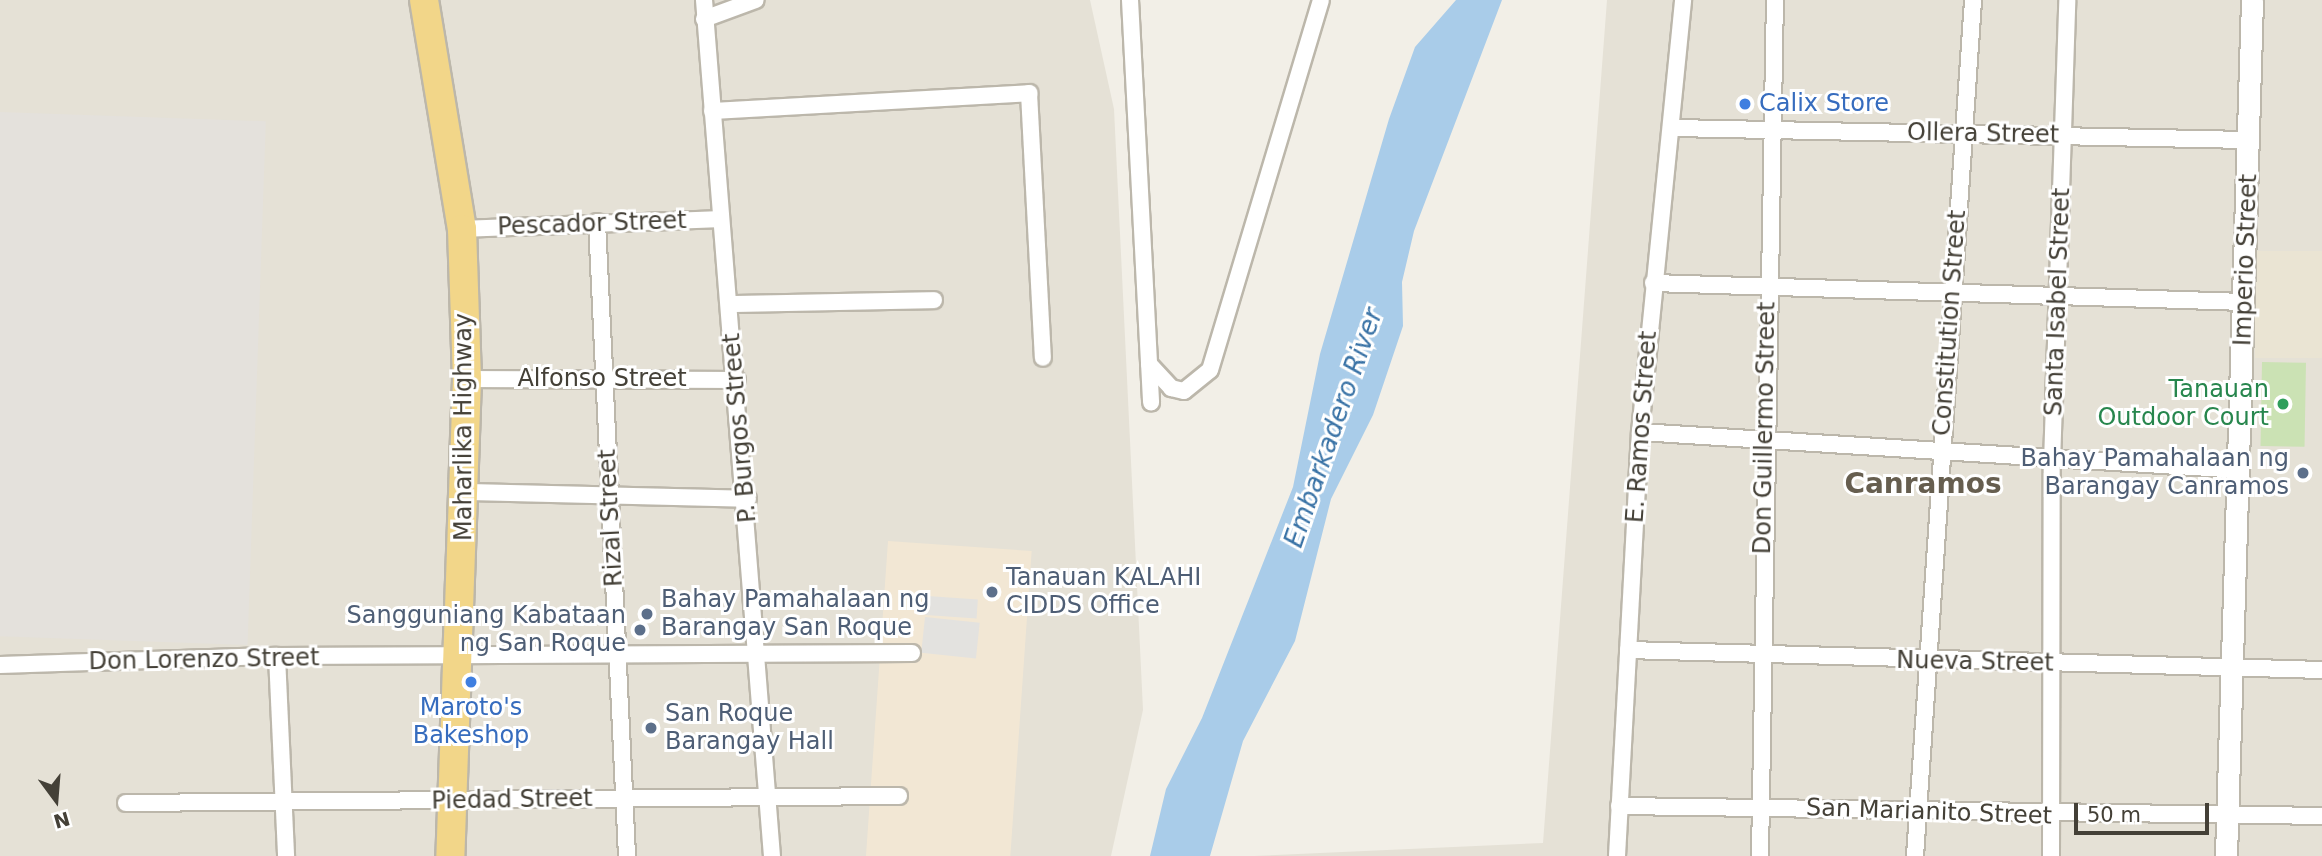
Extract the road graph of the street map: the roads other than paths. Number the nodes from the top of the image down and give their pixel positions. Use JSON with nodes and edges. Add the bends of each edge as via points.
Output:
{"nodes":[{"id":1,"x":424,"y":0,"type":"edge"},
{"id":2,"x":704,"y":0,"type":"edge"},
{"id":3,"x":756,"y":0,"type":"edge"},
{"id":4,"x":1130,"y":0,"type":"edge"},
{"id":5,"x":1321,"y":0,"type":"edge"},
{"id":6,"x":1683,"y":0,"type":"edge"},
{"id":7,"x":1775,"y":0,"type":"edge"},
{"id":8,"x":1973,"y":0,"type":"edge"},
{"id":9,"x":2067,"y":0,"type":"edge"},
{"id":10,"x":2252,"y":0,"type":"edge"},
{"id":11,"x":704,"y":19,"type":"junction"},
{"id":12,"x":712,"y":111,"type":"junction"},
{"id":13,"x":1674,"y":128,"type":"junction"},
{"id":14,"x":1769,"y":130,"type":"junction"},
{"id":15,"x":1961,"y":135,"type":"junction"},
{"id":16,"x":2064,"y":135,"type":"junction"},
{"id":17,"x":2249,"y":140,"type":"junction"},
{"id":18,"x":721,"y":219,"type":"junction"},
{"id":19,"x":597,"y":222,"type":"junction"},
{"id":20,"x":462,"y":229,"type":"junction"},
{"id":21,"x":1653,"y":282,"type":"junction"},
{"id":22,"x":1766,"y":286,"type":"junction"},
{"id":23,"x":1953,"y":295,"type":"junction"},
{"id":24,"x":2059,"y":296,"type":"junction"},
{"id":25,"x":934,"y":300,"type":"dead end"},
{"id":26,"x":2244,"y":302,"type":"junction"},
{"id":27,"x":730,"y":304,"type":"junction"},
{"id":28,"x":1043,"y":358,"type":"dead end"},
{"id":29,"x":1149,"y":364,"type":"junction"},
{"id":30,"x":604,"y":377,"type":"junction"},
{"id":31,"x":467,"y":379,"type":"junction"},
{"id":32,"x":737,"y":380,"type":"junction"},
{"id":33,"x":1151,"y":402,"type":"dead end"},
{"id":34,"x":1640,"y":432,"type":"junction"},
{"id":35,"x":1763,"y":442,"type":"junction"},
{"id":36,"x":1942,"y":454,"type":"junction"},
{"id":37,"x":2052,"y":463,"type":"junction"},
{"id":38,"x":2241,"y":470,"type":"junction"},
{"id":39,"x":467,"y":492,"type":"junction"},
{"id":40,"x":610,"y":492,"type":"junction"},
{"id":41,"x":748,"y":499,"type":"junction"},
{"id":42,"x":1628,"y":650,"type":"junction"},
{"id":43,"x":912,"y":653,"type":"dead end"},
{"id":44,"x":277,"y":656,"type":"junction"},
{"id":45,"x":756,"y":656,"type":"junction"},
{"id":46,"x":1763,"y":656,"type":"junction"},
{"id":47,"x":617,"y":657,"type":"junction"},
{"id":48,"x":460,"y":660,"type":"junction"},
{"id":49,"x":1928,"y":662,"type":"junction"},
{"id":50,"x":2053,"y":664,"type":"junction"},
{"id":51,"x":0,"y":665,"type":"edge"},
{"id":52,"x":2234,"y":668,"type":"junction"},
{"id":53,"x":2322,"y":670,"type":"edge"},
{"id":54,"x":899,"y":796,"type":"dead end"},
{"id":55,"x":624,"y":797,"type":"junction"},
{"id":56,"x":769,"y":797,"type":"junction"},
{"id":57,"x":453,"y":801,"type":"junction"},
{"id":58,"x":126,"y":803,"type":"dead end"},
{"id":59,"x":285,"y":806,"type":"junction"},
{"id":60,"x":1619,"y":806,"type":"junction"},
{"id":61,"x":1761,"y":807,"type":"junction"},
{"id":62,"x":1918,"y":810,"type":"junction"},
{"id":63,"x":2052,"y":816,"type":"junction"},
{"id":64,"x":2228,"y":816,"type":"junction"},
{"id":65,"x":2322,"y":816,"type":"edge"},
{"id":66,"x":286,"y":856,"type":"edge"},
{"id":67,"x":450,"y":856,"type":"edge"},
{"id":68,"x":627,"y":856,"type":"edge"},
{"id":69,"x":772,"y":856,"type":"edge"},
{"id":70,"x":1617,"y":856,"type":"edge"},
{"id":71,"x":1760,"y":856,"type":"edge"},
{"id":72,"x":1915,"y":856,"type":"edge"},
{"id":73,"x":2051,"y":856,"type":"edge"},
{"id":74,"x":2226,"y":856,"type":"edge"}],
"edges":[{"from":1,"to":20,"type":"highway","name":"Maharlika Highway"},
{"from":2,"to":11,"type":"street","name":"P. Burgos Street"},
{"from":3,"to":11,"type":"street"},
{"from":4,"to":29,"type":"street"},
{"from":5,"to":29,"type":"street","via":[[1210,370],[1184,391],[1171,388]]},
{"from":6,"to":13,"type":"street","name":"E. Ramos Street"},
{"from":7,"to":14,"type":"street","name":"Don Guillermo Street"},
{"from":8,"to":15,"type":"street","name":"Constitution Street"},
{"from":9,"to":16,"type":"street","name":"Santa Isabel Street"},
{"from":10,"to":17,"type":"street","name":"Imperio Street"},
{"from":11,"to":12,"type":"street","name":"P. Burgos Street"},
{"from":12,"to":18,"type":"street","name":"P. Burgos Street"},
{"from":12,"to":28,"type":"street","via":[[1029,93]]},
{"from":13,"to":14,"type":"street","name":"Ollera Street"},
{"from":13,"to":21,"type":"street","name":"E. Ramos Street"},
{"from":14,"to":15,"type":"street","name":"Ollera Street"},
{"from":14,"to":22,"type":"street","name":"Don Guillermo Street"},
{"from":15,"to":16,"type":"street","name":"Ollera Street"},
{"from":15,"to":23,"type":"street","name":"Constitution Street"},
{"from":16,"to":17,"type":"street","name":"Ollera Street"},
{"from":16,"to":24,"type":"street","name":"Santa Isabel Street"},
{"from":17,"to":26,"type":"street","name":"Imperio Street"},
{"from":18,"to":19,"type":"street","name":"Pescador Street"},
{"from":18,"to":27,"type":"street","name":"P. Burgos Street"},
{"from":19,"to":20,"type":"street","name":"Pescador Street"},
{"from":19,"to":30,"type":"street","name":"Rizal Street"},
{"from":20,"to":31,"type":"highway","name":"Maharlika Highway"},
{"from":21,"to":22,"type":"street"},
{"from":21,"to":34,"type":"street","name":"E. Ramos Street"},
{"from":22,"to":23,"type":"street"},
{"from":22,"to":35,"type":"street","name":"Don Guillermo Street"},
{"from":23,"to":24,"type":"street"},
{"from":23,"to":36,"type":"street","name":"Constitution Street"},
{"from":24,"to":26,"type":"street"},
{"from":24,"to":37,"type":"street","name":"Santa Isabel Street"},
{"from":25,"to":27,"type":"street"},
{"from":26,"to":38,"type":"street","name":"Imperio Street"},
{"from":27,"to":32,"type":"street","name":"P. Burgos Street"},
{"from":29,"to":33,"type":"street"},
{"from":30,"to":31,"type":"street","name":"Alfonso Street"},
{"from":30,"to":32,"type":"street","name":"Alfonso Street"},
{"from":30,"to":40,"type":"street","name":"Rizal Street"},
{"from":31,"to":39,"type":"highway","name":"Maharlika Highway"},
{"from":32,"to":41,"type":"street","name":"P. Burgos Street"},
{"from":34,"to":35,"type":"street"},
{"from":34,"to":42,"type":"street","name":"E. Ramos Street"},
{"from":35,"to":36,"type":"street"},
{"from":35,"to":46,"type":"street","name":"Don Guillermo Street"},
{"from":36,"to":37,"type":"street"},
{"from":36,"to":49,"type":"street","name":"Constitution Street"},
{"from":37,"to":38,"type":"street"},
{"from":37,"to":50,"type":"street","name":"Santa Isabel Street"},
{"from":38,"to":52,"type":"street","name":"Imperio Street"},
{"from":39,"to":40,"type":"street"},
{"from":39,"to":48,"type":"highway","name":"Maharlika Highway"},
{"from":40,"to":41,"type":"street"},
{"from":40,"to":47,"type":"street","name":"Rizal Street"},
{"from":41,"to":45,"type":"street","name":"P. Burgos Street"},
{"from":42,"to":46,"type":"street","name":"Nueva Street"},
{"from":42,"to":60,"type":"street","name":"E. Ramos Street"},
{"from":43,"to":45,"type":"street","name":"Don Lorenzo Street"},
{"from":44,"to":48,"type":"street","name":"Don Lorenzo Street"},
{"from":44,"to":51,"type":"street","name":"Don Lorenzo Street"},
{"from":44,"to":59,"type":"street"},
{"from":45,"to":47,"type":"street","name":"Don Lorenzo Street"},
{"from":45,"to":56,"type":"street","name":"P. Burgos Street"},
{"from":46,"to":49,"type":"street","name":"Nueva Street"},
{"from":46,"to":61,"type":"street","name":"Don Guillermo Street"},
{"from":47,"to":48,"type":"street","name":"Don Lorenzo Street"},
{"from":47,"to":55,"type":"street","name":"Rizal Street"},
{"from":48,"to":57,"type":"highway","name":"Maharlika Highway"},
{"from":49,"to":50,"type":"street","name":"Nueva Street"},
{"from":49,"to":62,"type":"street","name":"Constitution Street"},
{"from":50,"to":52,"type":"street","name":"Nueva Street"},
{"from":50,"to":63,"type":"street","name":"Santa Isabel Street"},
{"from":52,"to":53,"type":"street","name":"Nueva Street"},
{"from":52,"to":64,"type":"street","name":"Imperio Street"},
{"from":54,"to":56,"type":"street","name":"Piedad Street"},
{"from":55,"to":56,"type":"street","name":"Piedad Street"},
{"from":55,"to":57,"type":"street","name":"Piedad Street"},
{"from":55,"to":68,"type":"street","name":"Rizal Street"},
{"from":56,"to":69,"type":"street","name":"P. Burgos Street"},
{"from":57,"to":59,"type":"street","name":"Piedad Street"},
{"from":57,"to":67,"type":"highway","name":"Maharlika Highway"},
{"from":58,"to":59,"type":"street","name":"Piedad Street"},
{"from":59,"to":66,"type":"street"},
{"from":60,"to":61,"type":"street","name":"San Marianito Street"},
{"from":60,"to":70,"type":"street","name":"E. Ramos Street"},
{"from":61,"to":62,"type":"street","name":"San Marianito Street"},
{"from":61,"to":71,"type":"street","name":"Don Guillermo Street"},
{"from":62,"to":63,"type":"street","name":"San Marianito Street"},
{"from":62,"to":72,"type":"street","name":"Constitution Street"},
{"from":63,"to":64,"type":"street","name":"San Marianito Street"},
{"from":63,"to":73,"type":"street","name":"Santa Isabel Street"},
{"from":64,"to":65,"type":"street","name":"San Marianito Street"},
{"from":64,"to":74,"type":"street","name":"Imperio Street"}]}
